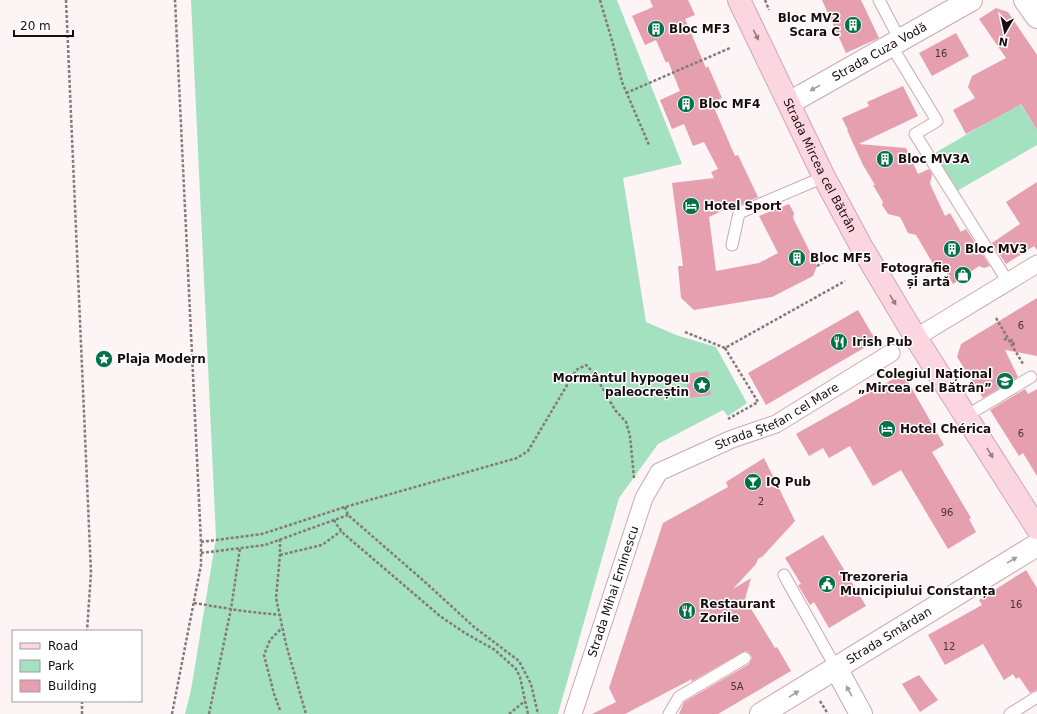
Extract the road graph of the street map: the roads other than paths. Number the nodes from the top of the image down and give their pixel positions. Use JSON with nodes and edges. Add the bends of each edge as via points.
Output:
{"nodes":[{"id":1,"x":739,"y":0,"type":"edge"},
{"id":2,"x":879,"y":0,"type":"edge"},
{"id":3,"x":971,"y":0,"type":"edge"},
{"id":4,"x":1025,"y":0,"type":"edge"},
{"id":5,"x":1037,"y":17,"type":"edge"},
{"id":6,"x":896,"y":43,"type":"junction"},
{"id":7,"x":789,"y":103,"type":"junction"},
{"id":8,"x":824,"y":177,"type":"junction"},
{"id":9,"x":732,"y":245,"type":"dead end"},
{"id":10,"x":1037,"y":264,"type":"edge"},
{"id":11,"x":1008,"y":282,"type":"junction"},
{"id":12,"x":925,"y":332,"type":"dead end"},
{"id":13,"x":891,"y":353,"type":"dead end"},
{"id":14,"x":1031,"y":377,"type":"road end"},
{"id":15,"x":966,"y":416,"type":"junction"},
{"id":16,"x":659,"y":472,"type":"joint"},
{"id":17,"x":1037,"y":528,"type":"edge"},
{"id":18,"x":1037,"y":545,"type":"edge"},
{"id":19,"x":784,"y":575,"type":"dead end"},
{"id":20,"x":746,"y":658,"type":"dead end"},
{"id":21,"x":836,"y":668,"type":"junction"},
{"id":22,"x":1037,"y":697,"type":"edge"},
{"id":23,"x":573,"y":714,"type":"edge"},
{"id":24,"x":669,"y":714,"type":"edge"},
{"id":25,"x":761,"y":714,"type":"edge"},
{"id":26,"x":861,"y":714,"type":"edge"},
{"id":27,"x":1010,"y":714,"type":"edge"}],
"edges":[{"from":1,"to":7,"type":"main road","name":"Strada Mircea cel Bătrân","one_way":true},
{"from":2,"to":6,"type":"lane"},
{"from":3,"to":6,"type":"street","name":"Strada Cuza Vodă"},
{"from":4,"to":5,"type":"street"},
{"from":6,"to":7,"type":"street","name":"Strada Cuza Vodă","one_way":true},
{"from":6,"to":11,"type":"lane","via":[[937,121],[915,134]]},
{"from":7,"to":8,"type":"main road","name":"Strada Mircea cel Bătrân"},
{"from":8,"to":9,"type":"lane","via":[[740,213]]},
{"from":8,"to":15,"type":"main road","name":"Strada Mircea cel Bătrân","one_way":true,"via":[[916,338]]},
{"from":10,"to":11,"type":"street"},
{"from":11,"to":12,"type":"street"},
{"from":13,"to":16,"type":"street","name":"Strada Ștefan cel Mare","via":[[776,424],[732,439]]},
{"from":14,"to":15,"type":"lane"},
{"from":15,"to":17,"type":"main road","name":"Strada Mircea cel Bătrân","one_way":true},
{"from":16,"to":23,"type":"street","name":"Strada Mihai Eminescu","via":[[644,498]]},
{"from":21,"to":18,"type":"street","name":"Strada Smârdan","one_way":true},
{"from":19,"to":21,"type":"lane"},
{"from":20,"to":24,"type":"lane","via":[[679,697]]},
{"from":25,"to":21,"type":"street","name":"Strada Smârdan","one_way":true},
{"from":26,"to":21,"type":"street","one_way":true},
{"from":22,"to":27,"type":"lane"}]}
